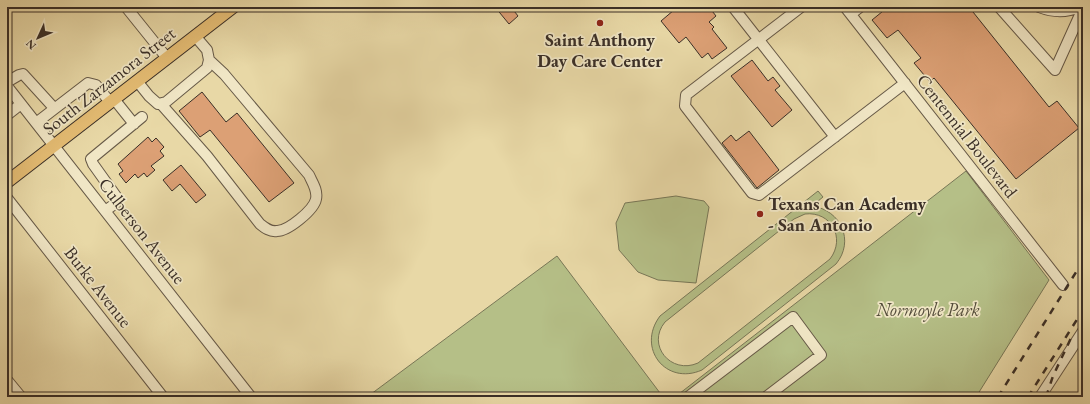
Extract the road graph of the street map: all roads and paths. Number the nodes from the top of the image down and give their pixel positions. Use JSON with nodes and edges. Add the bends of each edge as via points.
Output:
{"nodes":[{"id":1,"x":126,"y":7,"type":"edge"},
{"id":2,"x":233,"y":7,"type":"edge"},
{"id":3,"x":733,"y":7,"type":"edge"},
{"id":4,"x":801,"y":7,"type":"edge"},
{"id":5,"x":860,"y":7,"type":"edge"},
{"id":6,"x":999,"y":7,"type":"edge"},
{"id":7,"x":1039,"y":7,"type":"edge"},
{"id":8,"x":848,"y":11,"type":"edge"},
{"id":9,"x":1081,"y":13,"type":"edge"},
{"id":10,"x":196,"y":36,"type":"junction"},
{"id":11,"x":759,"y":40,"type":"junction"},
{"id":12,"x":167,"y":58,"type":"junction"},
{"id":13,"x":209,"y":60,"type":"junction"},
{"id":14,"x":137,"y":81,"type":"junction"},
{"id":15,"x":7,"y":82,"type":"edge"},
{"id":16,"x":905,"y":84,"type":"junction"},
{"id":17,"x":7,"y":86,"type":"edge"},
{"id":18,"x":112,"y":101,"type":"junction"},
{"id":19,"x":21,"y":104,"type":"junction"},
{"id":20,"x":161,"y":104,"type":"junction"},
{"id":21,"x":54,"y":108,"type":"junction"},
{"id":22,"x":7,"y":115,"type":"edge"},
{"id":23,"x":142,"y":118,"type":"dead end"},
{"id":24,"x":36,"y":123,"type":"junction"},
{"id":25,"x":134,"y":124,"type":"junction"},
{"id":26,"x":835,"y":137,"type":"junction"},
{"id":27,"x":54,"y":146,"type":"junction"},
{"id":28,"x":7,"y":182,"type":"edge"},
{"id":29,"x":7,"y":198,"type":"edge"},
{"id":30,"x":105,"y":211,"type":"junction"},
{"id":31,"x":1063,"y":285,"type":"dead end"},
{"id":32,"x":1083,"y":331,"type":"edge"},
{"id":33,"x":7,"y":380,"type":"edge"},
{"id":34,"x":20,"y":397,"type":"edge"},
{"id":35,"x":163,"y":397,"type":"edge"},
{"id":36,"x":251,"y":397,"type":"edge"},
{"id":37,"x":688,"y":397,"type":"edge"},
{"id":38,"x":766,"y":397,"type":"edge"},
{"id":39,"x":1040,"y":397,"type":"edge"}],
"edges":[{"from":1,"to":12,"type":"street"},
{"from":2,"to":10,"type":"main road","name":"South Zarzamora Street"},
{"from":3,"to":11,"type":"street"},
{"from":4,"to":11,"type":"street"},
{"from":5,"to":8,"type":"street"},
{"from":6,"to":9,"type":"street","via":[[1054,70]]},
{"from":7,"to":9,"type":"street","via":[[1048,11]]},
{"from":8,"to":16,"type":"street","name":"Centennial Boulevard"},
{"from":10,"to":12,"type":"main road","name":"South Zarzamora Street"},
{"from":10,"to":13,"type":"street","via":[[207,50]]},
{"from":11,"to":26,"type":"street"},
{"from":11,"to":26,"type":"street","via":[[686,96],[685,106],[752,193],[759,196]]},
{"from":12,"to":14,"type":"main road","name":"South Zarzamora Street"},
{"from":13,"to":20,"type":"street","via":[[207,68]]},
{"from":13,"to":20,"type":"street","via":[[224,74],[309,175],[316,188],[316,199],[311,210],[284,230],[269,230],[260,224],[207,156]]},
{"from":14,"to":18,"type":"main road","name":"South Zarzamora Street"},
{"from":14,"to":20,"type":"street","via":[[149,96]]},
{"from":15,"to":21,"type":"street","via":[[23,74]]},
{"from":16,"to":26,"type":"street"},
{"from":16,"to":31,"type":"street","name":"Centennial Boulevard"},
{"from":17,"to":19,"type":"street","name":"Culberson Avenue"},
{"from":18,"to":21,"type":"street","via":[[96,85],[88,84]]},
{"from":18,"to":25,"type":"street"},
{"from":18,"to":27,"type":"main road","name":"South Zarzamora Street"},
{"from":19,"to":22,"type":"street"},
{"from":19,"to":24,"type":"street","name":"Culberson Avenue"},
{"from":21,"to":24,"type":"street"},
{"from":23,"to":25,"type":"street"},
{"from":24,"to":27,"type":"street","name":"Culberson Avenue"},
{"from":25,"to":30,"type":"street","via":[[91,159],[118,199]]},
{"from":27,"to":28,"type":"main road","name":"South Zarzamora Street"},
{"from":27,"to":30,"type":"street","name":"Culberson Avenue"},
{"from":29,"to":35,"type":"street","name":"Burke Avenue"},
{"from":30,"to":36,"type":"street","name":"Culberson Avenue"},
{"from":32,"to":39,"type":"street"},
{"from":33,"to":34,"type":"street"},
{"from":37,"to":38,"type":"street","via":[[793,317],[820,355]]}]}
